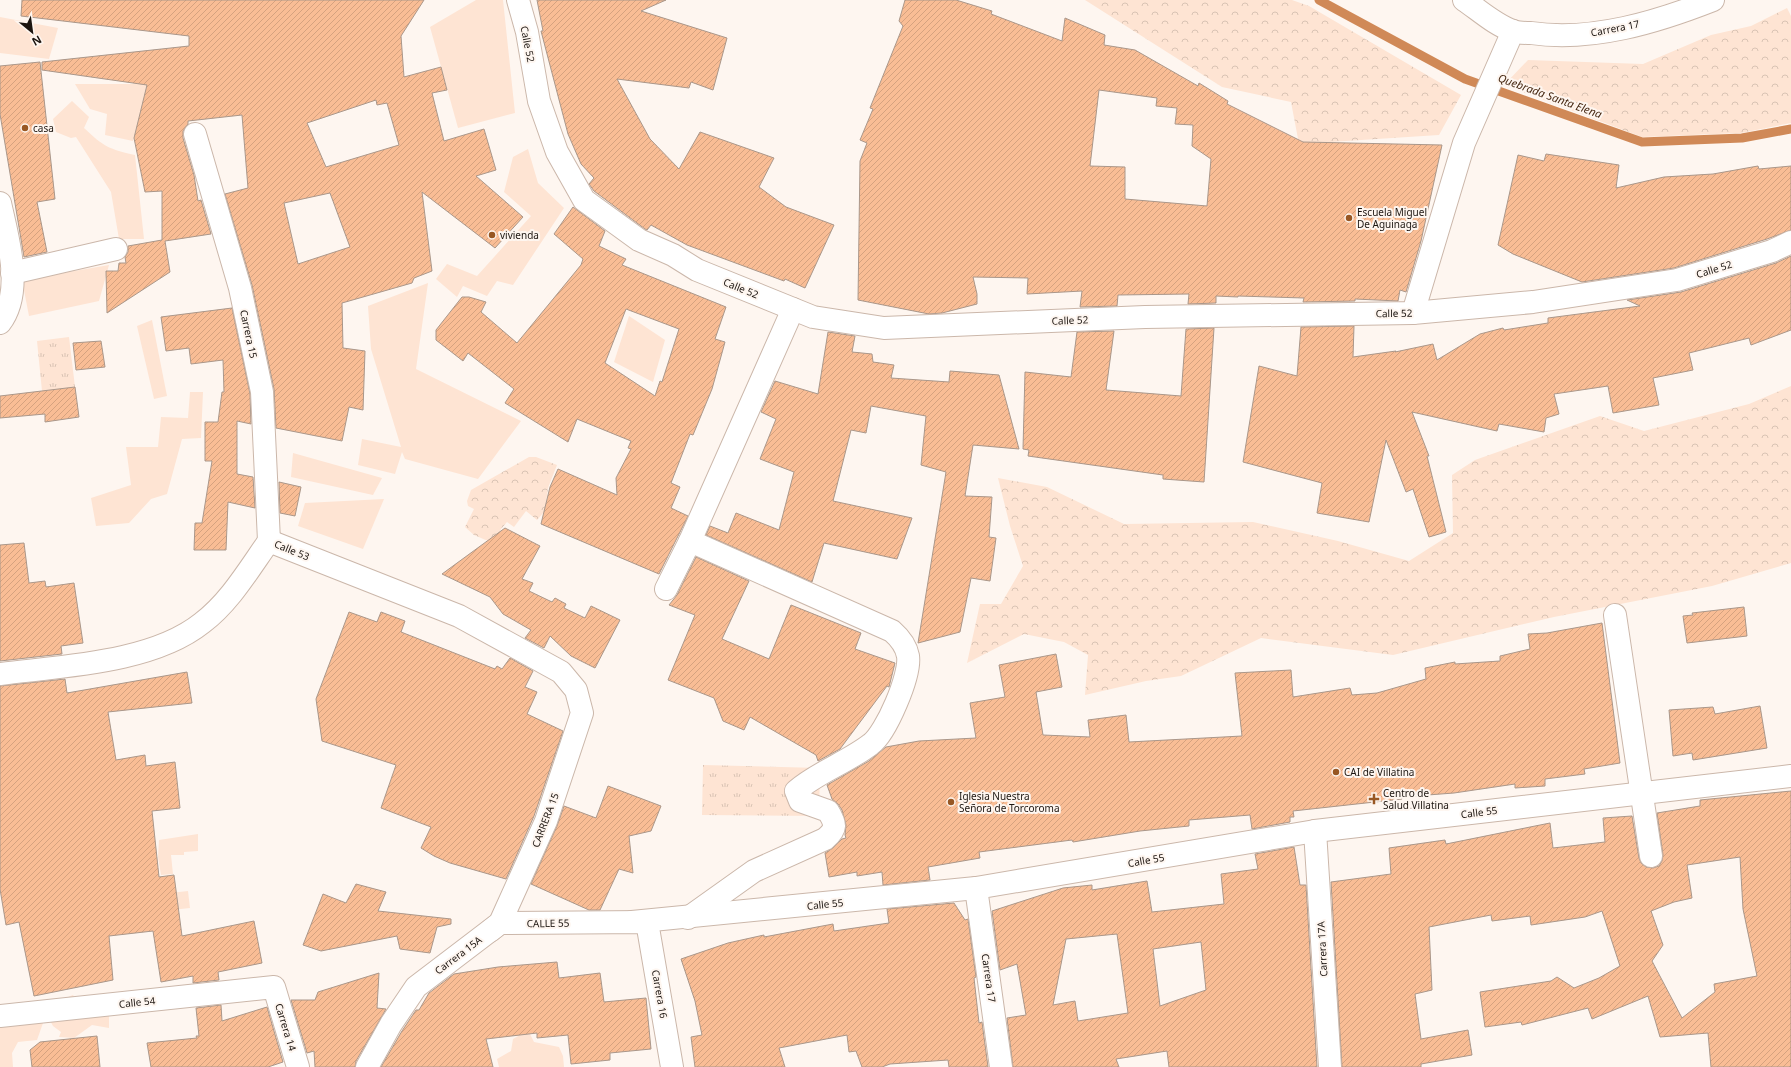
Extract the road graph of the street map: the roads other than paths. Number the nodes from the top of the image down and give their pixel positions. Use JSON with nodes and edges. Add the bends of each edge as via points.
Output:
{"nodes":[{"id":1,"x":518,"y":0,"type":"edge"},
{"id":2,"x":1464,"y":0,"type":"edge"},
{"id":3,"x":1713,"y":0,"type":"edge"},
{"id":4,"x":1513,"y":31,"type":"junction"},
{"id":5,"x":195,"y":134,"type":"dead end"},
{"id":6,"x":0,"y":203,"type":"edge"},
{"id":7,"x":1791,"y":242,"type":"edge"},
{"id":8,"x":116,"y":249,"type":"dead end"},
{"id":9,"x":12,"y":274,"type":"junction"},
{"id":10,"x":793,"y":309,"type":"junction"},
{"id":11,"x":1413,"y":313,"type":"junction"},
{"id":12,"x":0,"y":323,"type":"edge"},
{"id":13,"x":269,"y":541,"type":"junction"},
{"id":14,"x":690,"y":541,"type":"junction"},
{"id":15,"x":666,"y":589,"type":"dead end"},
{"id":16,"x":1615,"y":615,"type":"dead end"},
{"id":17,"x":0,"y":674,"type":"edge"},
{"id":18,"x":582,"y":713,"type":"joint"},
{"id":19,"x":1791,"y":776,"type":"edge"},
{"id":20,"x":1642,"y":793,"type":"junction"},
{"id":21,"x":1315,"y":831,"type":"junction"},
{"id":22,"x":1651,"y":856,"type":"dead end"},
{"id":23,"x":976,"y":888,"type":"junction"},
{"id":24,"x":688,"y":918,"type":"junction"},
{"id":25,"x":647,"y":922,"type":"junction"},
{"id":26,"x":500,"y":923,"type":"junction"},
{"id":27,"x":274,"y":987,"type":"joint"},
{"id":28,"x":0,"y":1016,"type":"edge"},
{"id":29,"x":298,"y":1067,"type":"edge"},
{"id":30,"x":368,"y":1067,"type":"edge"},
{"id":31,"x":672,"y":1067,"type":"edge"},
{"id":32,"x":1001,"y":1067,"type":"edge"},
{"id":33,"x":1330,"y":1067,"type":"edge"}],
"edges":[{"from":1,"to":10,"type":"street","name":"Calle 52","via":[[527,32],[539,101],[557,152],[584,200],[639,240],[673,255],[697,270]]},
{"from":2,"to":4,"type":"street"},
{"from":3,"to":4,"type":"street","name":"Carrera 17","via":[[1678,14],[1606,31],[1554,37]]},
{"from":4,"to":11,"type":"street","via":[[1464,143]]},
{"from":5,"to":13,"type":"street","name":"Carrera 15","via":[[240,288],[262,392]]},
{"from":6,"to":9,"type":"street","via":[[12,256]]},
{"from":7,"to":11,"type":"street","name":"Calle 52","via":[[1772,251],[1677,280],[1533,302]]},
{"from":8,"to":9,"type":"street"},
{"from":9,"to":12,"type":"street","via":[[6,316]]},
{"from":10,"to":11,"type":"street","name":"Calle 52","via":[[813,316],[884,328],[1145,318]]},
{"from":10,"to":14,"type":"street"},
{"from":13,"to":17,"type":"street","name":"Calle 53","via":[[228,597],[202,623],[177,639],[110,660]]},
{"from":13,"to":18,"type":"street","name":"Calle 53","via":[[466,620],[561,672],[576,690]]},
{"from":14,"to":15,"type":"street"},
{"from":14,"to":24,"type":"street","via":[[892,631],[902,640],[908,657],[907,675],[884,729],[872,744],[796,791],[800,801],[828,811],[834,826],[832,833],[825,839],[754,871]]},
{"from":16,"to":20,"type":"street"},
{"from":18,"to":26,"type":"street","name":"CARRERA 15","via":[[546,821]]},
{"from":19,"to":20,"type":"street","name":"Calle 55"},
{"from":20,"to":21,"type":"street","name":"Calle 55"},
{"from":20,"to":22,"type":"street"},
{"from":21,"to":23,"type":"street","name":"Calle 55"},
{"from":21,"to":33,"type":"street","name":"Carrera 17A"},
{"from":23,"to":24,"type":"street","name":"Calle 55"},
{"from":23,"to":32,"type":"street","name":"Carrera 17"},
{"from":24,"to":25,"type":"street","name":"Calle 55"},
{"from":25,"to":26,"type":"street","name":"CALLE 55"},
{"from":25,"to":31,"type":"street"},
{"from":26,"to":30,"type":"street","via":[[416,987],[391,1024]]},
{"from":27,"to":28,"type":"street","name":"Calle 54"},
{"from":27,"to":29,"type":"street","name":"Carrera 14"}]}
